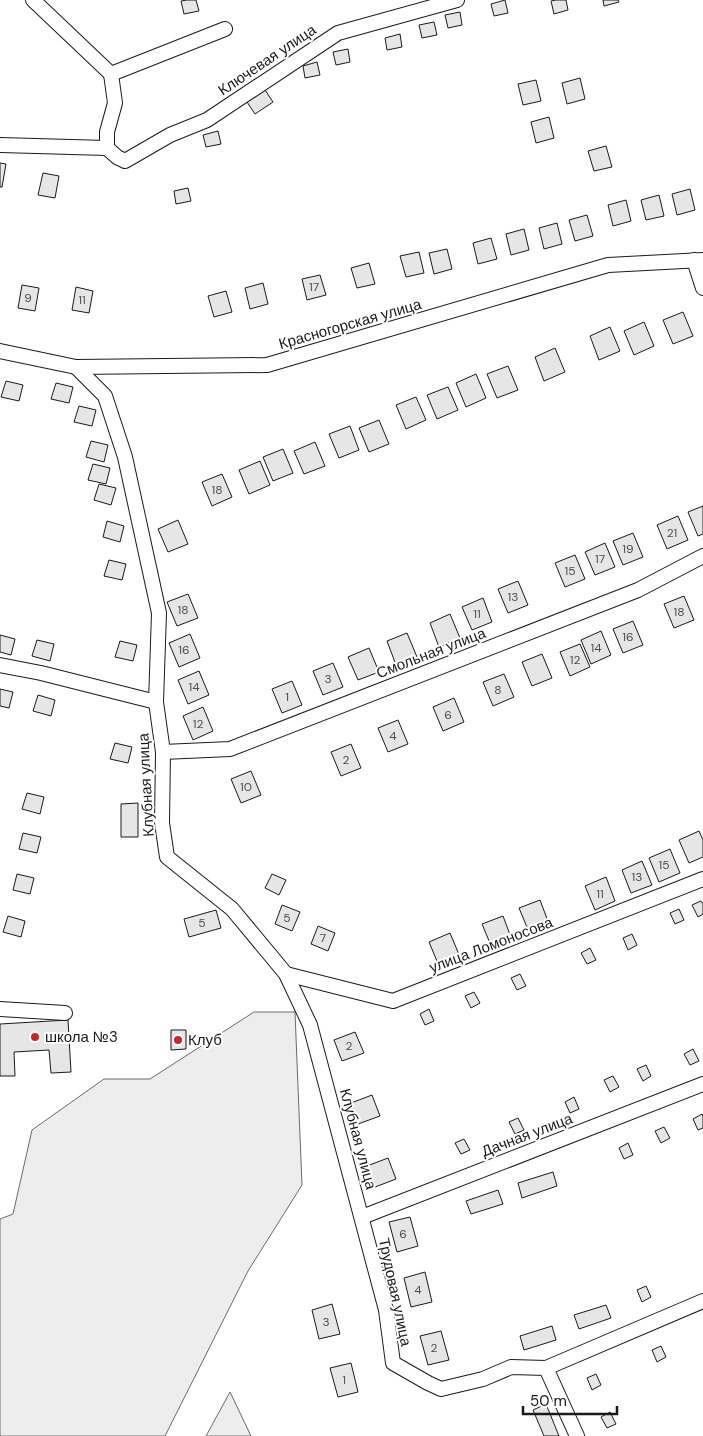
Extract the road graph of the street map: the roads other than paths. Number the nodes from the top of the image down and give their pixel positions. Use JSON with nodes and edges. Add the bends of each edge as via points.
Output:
{"nodes":[{"id":1,"x":33,"y":0,"type":"edge"},
{"id":2,"x":457,"y":0,"type":"edge"},
{"id":3,"x":225,"y":28,"type":"dead end"},
{"id":4,"x":111,"y":74,"type":"junction"},
{"id":5,"x":0,"y":145,"type":"edge"},
{"id":6,"x":107,"y":148,"type":"junction"},
{"id":7,"x":698,"y":260,"type":"edge"},
{"id":8,"x":703,"y":288,"type":"edge"},
{"id":9,"x":0,"y":351,"type":"edge"},
{"id":10,"x":76,"y":367,"type":"junction"},
{"id":11,"x":703,"y":556,"type":"edge"},
{"id":12,"x":0,"y":664,"type":"edge"},
{"id":13,"x":156,"y":702,"type":"junction"},
{"id":14,"x":163,"y":752,"type":"junction"},
{"id":15,"x":703,"y":880,"type":"edge"},
{"id":16,"x":286,"y":974,"type":"junction"},
{"id":17,"x":0,"y":1009,"type":"edge"},
{"id":18,"x":65,"y":1013,"type":"dead end"},
{"id":19,"x":703,"y":1084,"type":"edge"},
{"id":20,"x":362,"y":1217,"type":"junction"},
{"id":21,"x":703,"y":1301,"type":"edge"},
{"id":22,"x":546,"y":1368,"type":"junction"},
{"id":23,"x":577,"y":1436,"type":"edge"}],
"edges":[{"from":1,"to":4,"type":"street"},
{"from":2,"to":6,"type":"street","name":"Ключевая улица","via":[[338,33],[207,120],[170,135],[125,161]]},
{"from":3,"to":4,"type":"street"},
{"from":4,"to":6,"type":"street","via":[[115,103],[107,132]]},
{"from":5,"to":6,"type":"street","name":"Ключевая улица"},
{"from":7,"to":8,"type":"street"},
{"from":7,"to":10,"type":"street","name":"Красногорская улица","via":[[608,265],[267,365]]},
{"from":9,"to":10,"type":"street","name":"Красногорская улица"},
{"from":10,"to":13,"type":"street","name":"Клубная улица","via":[[104,396],[125,457],[159,613]]},
{"from":11,"to":14,"type":"street","name":"Смольная улица","via":[[638,590],[230,749]]},
{"from":12,"to":13,"type":"street"},
{"from":13,"to":14,"type":"street","name":"Клубная улица"},
{"from":14,"to":16,"type":"street","name":"Клубная улица","via":[[162,823],[167,856],[232,909]]},
{"from":15,"to":16,"type":"street","name":"улица Ломоносова","via":[[393,1001]]},
{"from":16,"to":20,"type":"street","name":"Клубная улица","via":[[310,1025]]},
{"from":17,"to":18,"type":"street"},
{"from":19,"to":20,"type":"street","name":"Дачная улица"},
{"from":20,"to":22,"type":"street","name":"Трудовая улица","via":[[386,1310],[394,1362],[441,1389],[483,1379],[511,1367]]},
{"from":21,"to":22,"type":"street","name":"Трудовая улица"},
{"from":22,"to":23,"type":"street"}]}
